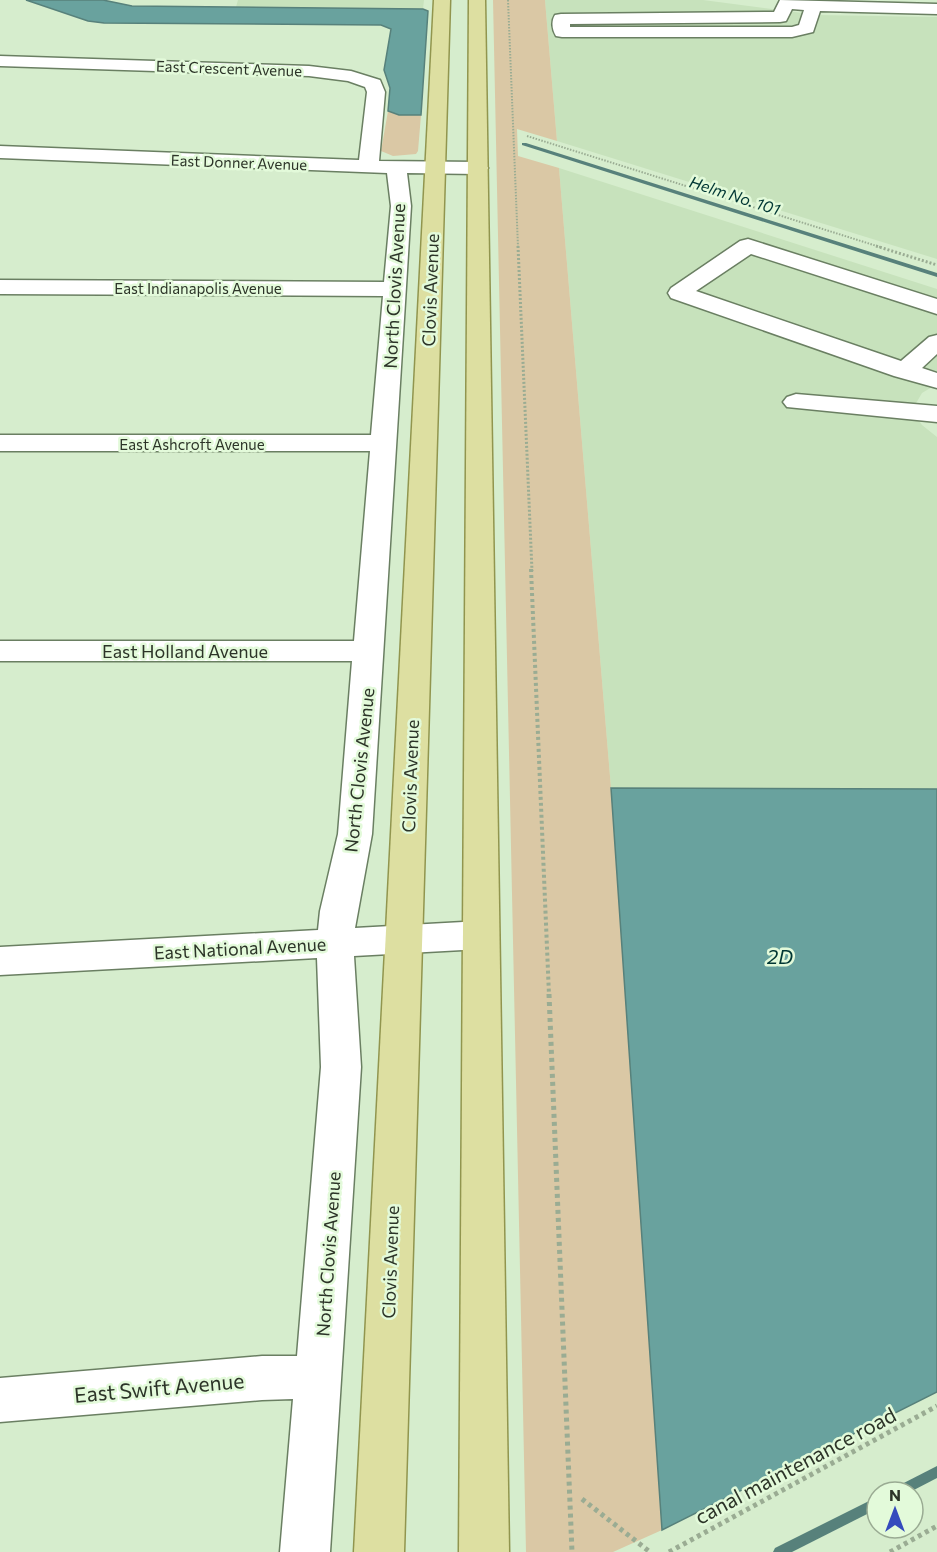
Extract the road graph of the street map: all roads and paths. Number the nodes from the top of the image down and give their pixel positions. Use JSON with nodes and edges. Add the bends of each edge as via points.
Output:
{"nodes":[{"id":1,"x":442,"y":0,"type":"edge"},
{"id":2,"x":477,"y":0,"type":"edge"},
{"id":3,"x":508,"y":0,"type":"edge"},
{"id":4,"x":592,"y":0,"type":"edge"},
{"id":5,"x":755,"y":0,"type":"edge"},
{"id":6,"x":567,"y":4,"type":"edge"},
{"id":7,"x":786,"y":4,"type":"junction"},
{"id":8,"x":546,"y":6,"type":"dead end"},
{"id":9,"x":813,"y":6,"type":"junction"},
{"id":10,"x":927,"y":6,"type":"edge"},
{"id":11,"x":0,"y":61,"type":"edge"},
{"id":12,"x":527,"y":136,"type":"dead end"},
{"id":13,"x":0,"y":152,"type":"edge"},
{"id":14,"x":368,"y":166,"type":"junction"},
{"id":15,"x":398,"y":167,"type":"junction"},
{"id":16,"x":435,"y":167,"type":"junction"},
{"id":17,"x":478,"y":168,"type":"junction"},
{"id":18,"x":937,"y":265,"type":"edge"},
{"id":19,"x":0,"y":287,"type":"edge"},
{"id":20,"x":396,"y":289,"type":"junction"},
{"id":21,"x":937,"y":307,"type":"edge"},
{"id":22,"x":937,"y":342,"type":"edge"},
{"id":23,"x":903,"y":371,"type":"junction"},
{"id":24,"x":937,"y":381,"type":"edge"},
{"id":25,"x":796,"y":402,"type":"dead end"},
{"id":26,"x":937,"y":414,"type":"edge"},
{"id":27,"x":0,"y":443,"type":"edge"},
{"id":28,"x":384,"y":443,"type":"junction"},
{"id":29,"x":0,"y":651,"type":"edge"},
{"id":30,"x":370,"y":651,"type":"junction"},
{"id":31,"x":481,"y":935,"type":"junction"},
{"id":32,"x":403,"y":939,"type":"junction"},
{"id":33,"x":335,"y":943,"type":"junction"},
{"id":34,"x":0,"y":961,"type":"edge"},
{"id":35,"x":319,"y":1377,"type":"junction"},
{"id":36,"x":0,"y":1400,"type":"edge"},
{"id":37,"x":937,"y":1406,"type":"edge"},
{"id":38,"x":582,"y":1498,"type":"dead end"},
{"id":39,"x":937,"y":1526,"type":"edge"},
{"id":40,"x":305,"y":1552,"type":"edge"},
{"id":41,"x":379,"y":1552,"type":"edge"},
{"id":42,"x":484,"y":1552,"type":"edge"},
{"id":43,"x":572,"y":1552,"type":"edge"},
{"id":44,"x":651,"y":1552,"type":"edge"},
{"id":45,"x":669,"y":1552,"type":"edge"},
{"id":46,"x":890,"y":1552,"type":"edge"}],
"edges":[{"from":1,"to":16,"type":"main road","name":"Clovis Avenue"},
{"from":2,"to":17,"type":"main road"},
{"from":3,"to":43,"type":"path"},
{"from":4,"to":6,"type":"street","via":[[594,6]]},
{"from":5,"to":7,"type":"street"},
{"from":6,"to":8,"type":"street"},
{"from":7,"to":9,"type":"street"},
{"from":7,"to":9,"type":"street","via":[[780,17],[561,19],[562,32],[792,32],[807,28]]},
{"from":9,"to":10,"type":"street"},
{"from":11,"to":14,"type":"street","name":"East Crescent Avenue","via":[[309,71],[351,76],[373,84],[376,92]]},
{"from":12,"to":18,"type":"path"},
{"from":13,"to":14,"type":"street","name":"East Donner Avenue"},
{"from":14,"to":15,"type":"street","name":"East Donner Avenue"},
{"from":15,"to":16,"type":"street","name":"East Donner Avenue"},
{"from":15,"to":20,"type":"street","name":"North Clovis Avenue","via":[[401,206]]},
{"from":16,"to":17,"type":"street","name":"East Donner Avenue"},
{"from":16,"to":32,"type":"main road","name":"Clovis Avenue"},
{"from":17,"to":31,"type":"main road"},
{"from":19,"to":20,"type":"street","name":"East Indianapolis Avenue"},
{"from":20,"to":28,"type":"street","name":"North Clovis Avenue"},
{"from":21,"to":23,"type":"street","via":[[748,246],[679,293]]},
{"from":22,"to":23,"type":"street"},
{"from":23,"to":24,"type":"street"},
{"from":25,"to":26,"type":"street"},
{"from":27,"to":28,"type":"street","name":"East Ashcroft Avenue"},
{"from":28,"to":30,"type":"street","name":"North Clovis Avenue"},
{"from":29,"to":30,"type":"street","name":"East Holland Avenue"},
{"from":30,"to":33,"type":"street","name":"North Clovis Avenue","via":[[356,834],[338,911]]},
{"from":31,"to":32,"type":"street","name":"East National Avenue"},
{"from":31,"to":42,"type":"main road"},
{"from":32,"to":33,"type":"street","name":"East National Avenue"},
{"from":32,"to":41,"type":"main road","name":"Clovis Avenue"},
{"from":33,"to":34,"type":"street","name":"East National Avenue"},
{"from":33,"to":35,"type":"street","name":"North Clovis Avenue","via":[[341,1067]]},
{"from":35,"to":36,"type":"street","name":"East Swift Avenue","via":[[262,1378]]},
{"from":35,"to":40,"type":"street","name":"North Clovis Avenue"},
{"from":37,"to":45,"type":"path","name":"canal maintenance road"},
{"from":38,"to":44,"type":"path"},
{"from":39,"to":46,"type":"path"}]}
